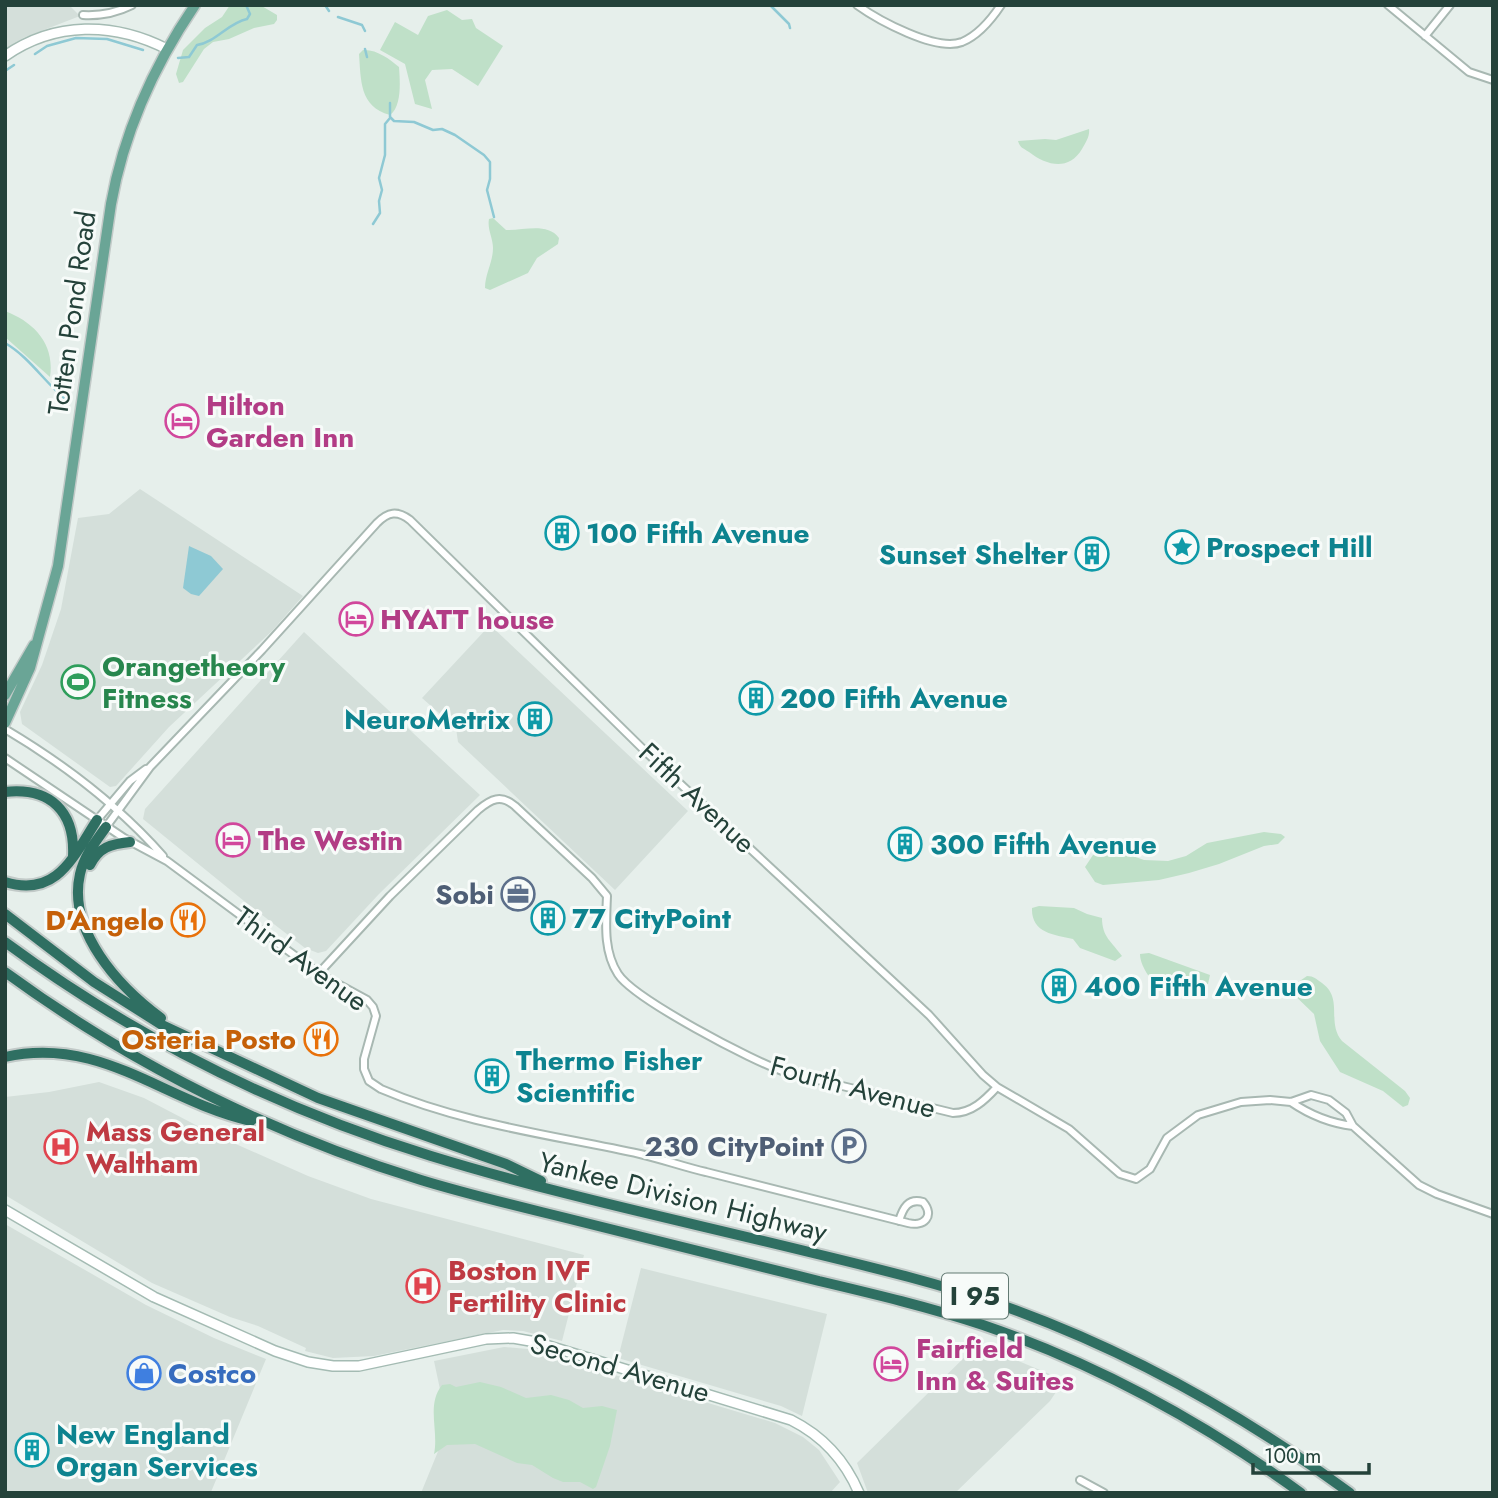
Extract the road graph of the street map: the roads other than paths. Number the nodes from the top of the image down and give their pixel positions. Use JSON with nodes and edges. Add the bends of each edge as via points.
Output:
{"nodes":[{"id":1,"x":132,"y":5,"type":"edge"},
{"id":2,"x":195,"y":5,"type":"edge"},
{"id":3,"x":857,"y":5,"type":"edge"},
{"id":4,"x":1001,"y":5,"type":"edge"},
{"id":5,"x":1388,"y":5,"type":"edge"},
{"id":6,"x":1450,"y":5,"type":"edge"},
{"id":7,"x":83,"y":15,"type":"dead end"},
{"id":8,"x":1425,"y":36,"type":"junction"},
{"id":9,"x":167,"y":49,"type":"junction"},
{"id":10,"x":5,"y":56,"type":"edge"},
{"id":11,"x":1493,"y":80,"type":"edge"},
{"id":12,"x":36,"y":641,"type":"junction"},
{"id":13,"x":5,"y":695,"type":"edge"},
{"id":14,"x":5,"y":723,"type":"edge"},
{"id":15,"x":5,"y":729,"type":"edge"},
{"id":16,"x":5,"y":758,"type":"edge"},
{"id":17,"x":150,"y":767,"type":"junction"},
{"id":18,"x":5,"y":792,"type":"edge"},
{"id":19,"x":110,"y":803,"type":"junction"},
{"id":20,"x":118,"y":810,"type":"junction"},
{"id":21,"x":102,"y":823,"type":"junction"},
{"id":22,"x":130,"y":842,"type":"junction"},
{"id":23,"x":73,"y":856,"type":"junction"},
{"id":24,"x":167,"y":861,"type":"junction"},
{"id":25,"x":5,"y":882,"type":"edge"},
{"id":26,"x":5,"y":914,"type":"edge"},
{"id":27,"x":83,"y":923,"type":"junction"},
{"id":28,"x":5,"y":942,"type":"edge"},
{"id":29,"x":5,"y":972,"type":"edge"},
{"id":30,"x":319,"y":973,"type":"junction"},
{"id":31,"x":186,"y":1036,"type":"junction"},
{"id":32,"x":5,"y":1056,"type":"edge"},
{"id":33,"x":997,"y":1087,"type":"junction"},
{"id":34,"x":1291,"y":1101,"type":"junction"},
{"id":35,"x":1353,"y":1126,"type":"junction"},
{"id":36,"x":277,"y":1127,"type":"junction"},
{"id":37,"x":562,"y":1191,"type":"junction"},
{"id":38,"x":5,"y":1210,"type":"edge"},
{"id":39,"x":1493,"y":1214,"type":"edge"},
{"id":40,"x":899,"y":1221,"type":"junction"},
{"id":41,"x":1080,"y":1480,"type":"dead end"},
{"id":42,"x":859,"y":1493,"type":"edge"},
{"id":43,"x":1104,"y":1493,"type":"edge"},
{"id":44,"x":1301,"y":1493,"type":"edge"},
{"id":45,"x":1350,"y":1493,"type":"edge"}],
"edges":[{"from":1,"to":7,"type":"street","via":[[113,13]]},
{"from":2,"to":9,"type":"main road","name":"Totten Pond Road"},
{"from":3,"to":4,"type":"street","via":[[902,30],[950,45],[976,34]]},
{"from":5,"to":8,"type":"street"},
{"from":6,"to":8,"type":"street"},
{"from":8,"to":11,"type":"street","via":[[1469,72]]},
{"from":9,"to":10,"type":"street","via":[[129,33],[79,29],[40,36]]},
{"from":9,"to":12,"type":"main road","name":"Totten Pond Road","via":[[139,105],[117,172],[58,566]]},
{"from":12,"to":13,"type":"main road","name":"Totten Pond Road"},
{"from":12,"to":14,"type":"main road","name":"Totten Pond Road","via":[[27,678]]},
{"from":15,"to":19,"type":"street","name":"Third Avenue"},
{"from":16,"to":21,"type":"street","name":"Third Avenue"},
{"from":17,"to":19,"type":"street"},
{"from":17,"to":20,"type":"street"},
{"from":17,"to":33,"type":"street","name":"Fifth Avenue","via":[[377,523],[395,513],[410,520],[646,752],[909,995]]},
{"from":18,"to":23,"type":"highway","via":[[34,794],[61,809],[72,828]]},
{"from":19,"to":20,"type":"street","name":"Third Avenue"},
{"from":19,"to":21,"type":"street"},
{"from":20,"to":21,"type":"street"},
{"from":20,"to":24,"type":"street","name":"Third Avenue"},
{"from":21,"to":22,"type":"street","name":"Third Avenue"},
{"from":21,"to":23,"type":"highway"},
{"from":21,"to":27,"type":"highway","via":[[80,876]]},
{"from":22,"to":24,"type":"street","name":"Third Avenue"},
{"from":22,"to":27,"type":"highway","via":[[105,847],[92,860],[85,883]]},
{"from":23,"to":25,"type":"highway","via":[[44,884],[26,887]]},
{"from":24,"to":30,"type":"street","name":"Third Avenue"},
{"from":26,"to":31,"type":"highway","via":[[105,990]]},
{"from":27,"to":31,"type":"highway","via":[[120,981]]},
{"from":28,"to":37,"type":"highway","name":"Yankee Division Highway","number":"I 95","via":[[121,1020],[273,1098],[406,1148]]},
{"from":29,"to":36,"type":"highway","name":"Yankee Division Highway","number":"I 95","via":[[131,1054]]},
{"from":30,"to":33,"type":"street","name":"Fourth Avenue","via":[[478,810],[491,800],[503,799],[607,896],[606,939],[618,974],[637,992],[718,1040],[785,1072],[953,1113],[976,1106]]},
{"from":30,"to":40,"type":"street","name":"Third Avenue","via":[[373,1007],[375,1021],[364,1069],[371,1083],[385,1091],[504,1127],[640,1154]]},
{"from":31,"to":37,"type":"highway","via":[[318,1098],[506,1164]]},
{"from":32,"to":36,"type":"highway","via":[[47,1052],[89,1057],[227,1115]]},
{"from":33,"to":34,"type":"street","name":"Fifth Avenue","via":[[1069,1129],[1120,1174],[1136,1179],[1150,1170],[1167,1138],[1198,1115],[1241,1102]]},
{"from":34,"to":35,"type":"street","via":[[1308,1114]]},
{"from":34,"to":35,"type":"street","via":[[1311,1095],[1329,1100],[1346,1113]]},
{"from":35,"to":39,"type":"street","via":[[1419,1185]]},
{"from":36,"to":44,"type":"highway","name":"Yankee Division Highway","number":"I 95","via":[[453,1189],[985,1325],[1063,1355],[1164,1405]]},
{"from":37,"to":45,"type":"highway","name":"Yankee Division Highway","number":"I 95","via":[[907,1276],[1029,1315],[1120,1353],[1203,1396]]},
{"from":38,"to":42,"type":"street","name":"Second Avenue","via":[[155,1297],[294,1358],[359,1366],[480,1340],[536,1342],[791,1420],[831,1448]]},
{"from":40,"to":40,"type":"street","name":"Third Avenue","via":[[913,1201],[928,1207],[928,1218],[921,1224]]},
{"from":41,"to":43,"type":"street"}]}
